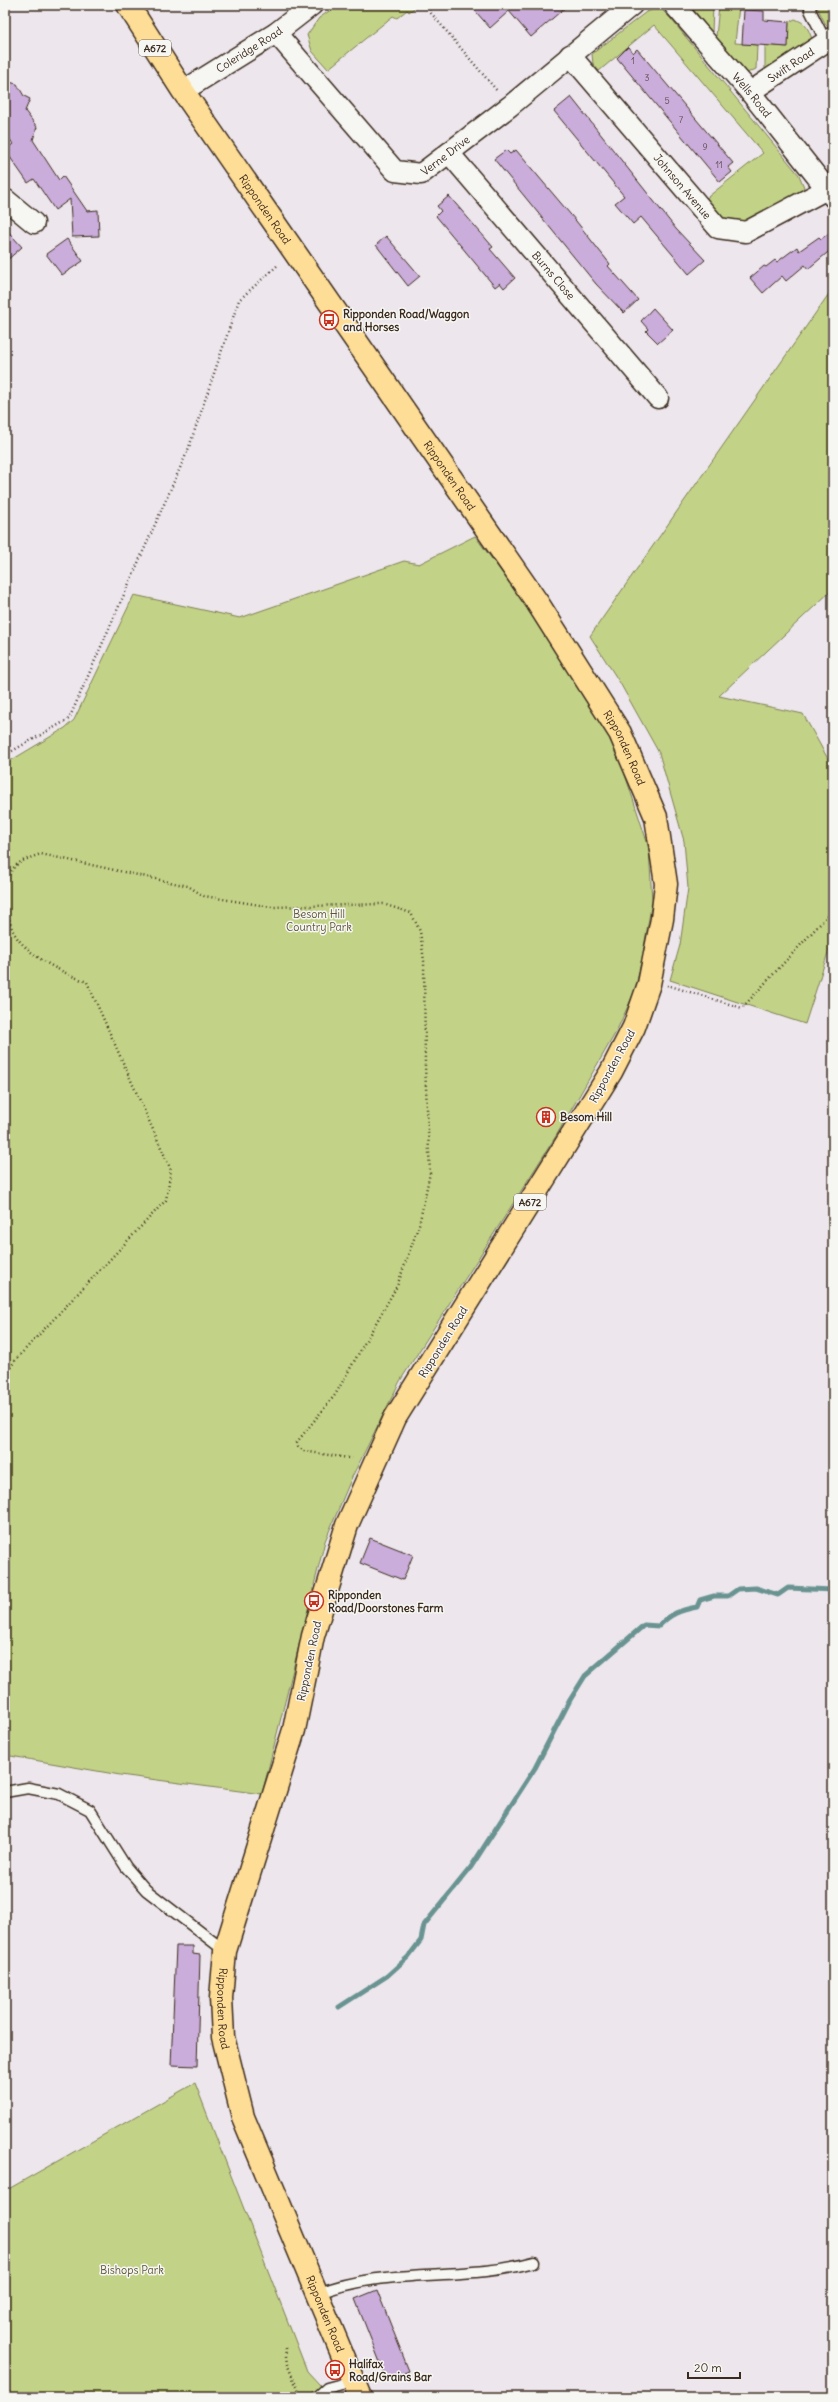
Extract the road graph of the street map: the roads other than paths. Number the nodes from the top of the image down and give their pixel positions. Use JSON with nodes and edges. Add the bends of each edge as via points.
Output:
{"nodes":[{"id":1,"x":128,"y":5,"type":"edge"},
{"id":2,"x":312,"y":5,"type":"edge"},
{"id":3,"x":632,"y":5,"type":"edge"},
{"id":4,"x":674,"y":5,"type":"edge"},
{"id":5,"x":811,"y":5,"type":"edge"},
{"id":6,"x":276,"y":33,"type":"junction"},
{"id":7,"x":830,"y":40,"type":"edge"},
{"id":8,"x":570,"y":55,"type":"junction"},
{"id":9,"x":183,"y":91,"type":"junction"},
{"id":10,"x":750,"y":92,"type":"junction"},
{"id":11,"x":449,"y":153,"type":"junction"},
{"id":12,"x":829,"y":193,"type":"edge"},
{"id":13,"x":5,"y":199,"type":"edge"},
{"id":14,"x":34,"y":223,"type":"dead end"},
{"id":15,"x":658,"y":398,"type":"dead end"},
{"id":16,"x":5,"y":1792,"type":"edge"},
{"id":17,"x":225,"y":1951,"type":"junction"},
{"id":18,"x":534,"y":2262,"type":"dead end"},
{"id":19,"x":317,"y":2294,"type":"junction"},
{"id":20,"x":356,"y":2389,"type":"edge"},
{"id":21,"x":317,"y":2397,"type":"edge"}],
"edges":[{"from":1,"to":9,"type":"main road","name":"Ripponden Road","number":"A672"},
{"from":2,"to":6,"type":"street","name":"Coleridge Road"},
{"from":3,"to":8,"type":"street","name":"Verne Drive"},
{"from":4,"to":10,"type":"street","name":"Wells Road"},
{"from":5,"to":7,"type":"lane","via":[[810,10]]},
{"from":6,"to":9,"type":"street","name":"Coleridge Road"},
{"from":6,"to":11,"type":"street","name":"Verne Drive","via":[[395,171],[421,174]]},
{"from":7,"to":10,"type":"street","name":"Swift Road"},
{"from":8,"to":11,"type":"street","name":"Verne Drive"},
{"from":8,"to":12,"type":"street","name":"Johnson Avenue","via":[[718,228],[746,232]]},
{"from":9,"to":17,"type":"main road","name":"Ripponden Road","number":"A672","via":[[538,602],[620,732],[656,816],[666,884],[650,980],[631,1033],[611,1072],[395,1418],[347,1525],[313,1636],[294,1730]]},
{"from":10,"to":12,"type":"street","name":"Wells Road"},
{"from":11,"to":15,"type":"street","name":"Burns Close"},
{"from":13,"to":14,"type":"street"},
{"from":16,"to":17,"type":"lane","via":[[28,1788],[59,1794],[90,1810],[126,1867],[146,1890]]},
{"from":17,"to":19,"type":"main road","name":"Ripponden Road","number":"A672","via":[[220,1998],[223,2037],[243,2117]]},
{"from":18,"to":19,"type":"lane","via":[[508,2269],[381,2279],[336,2286]]},
{"from":19,"to":20,"type":"main road","name":"Ripponden Road","number":"A672"},
{"from":20,"to":21,"type":"lane","via":[[327,2388]]}]}
